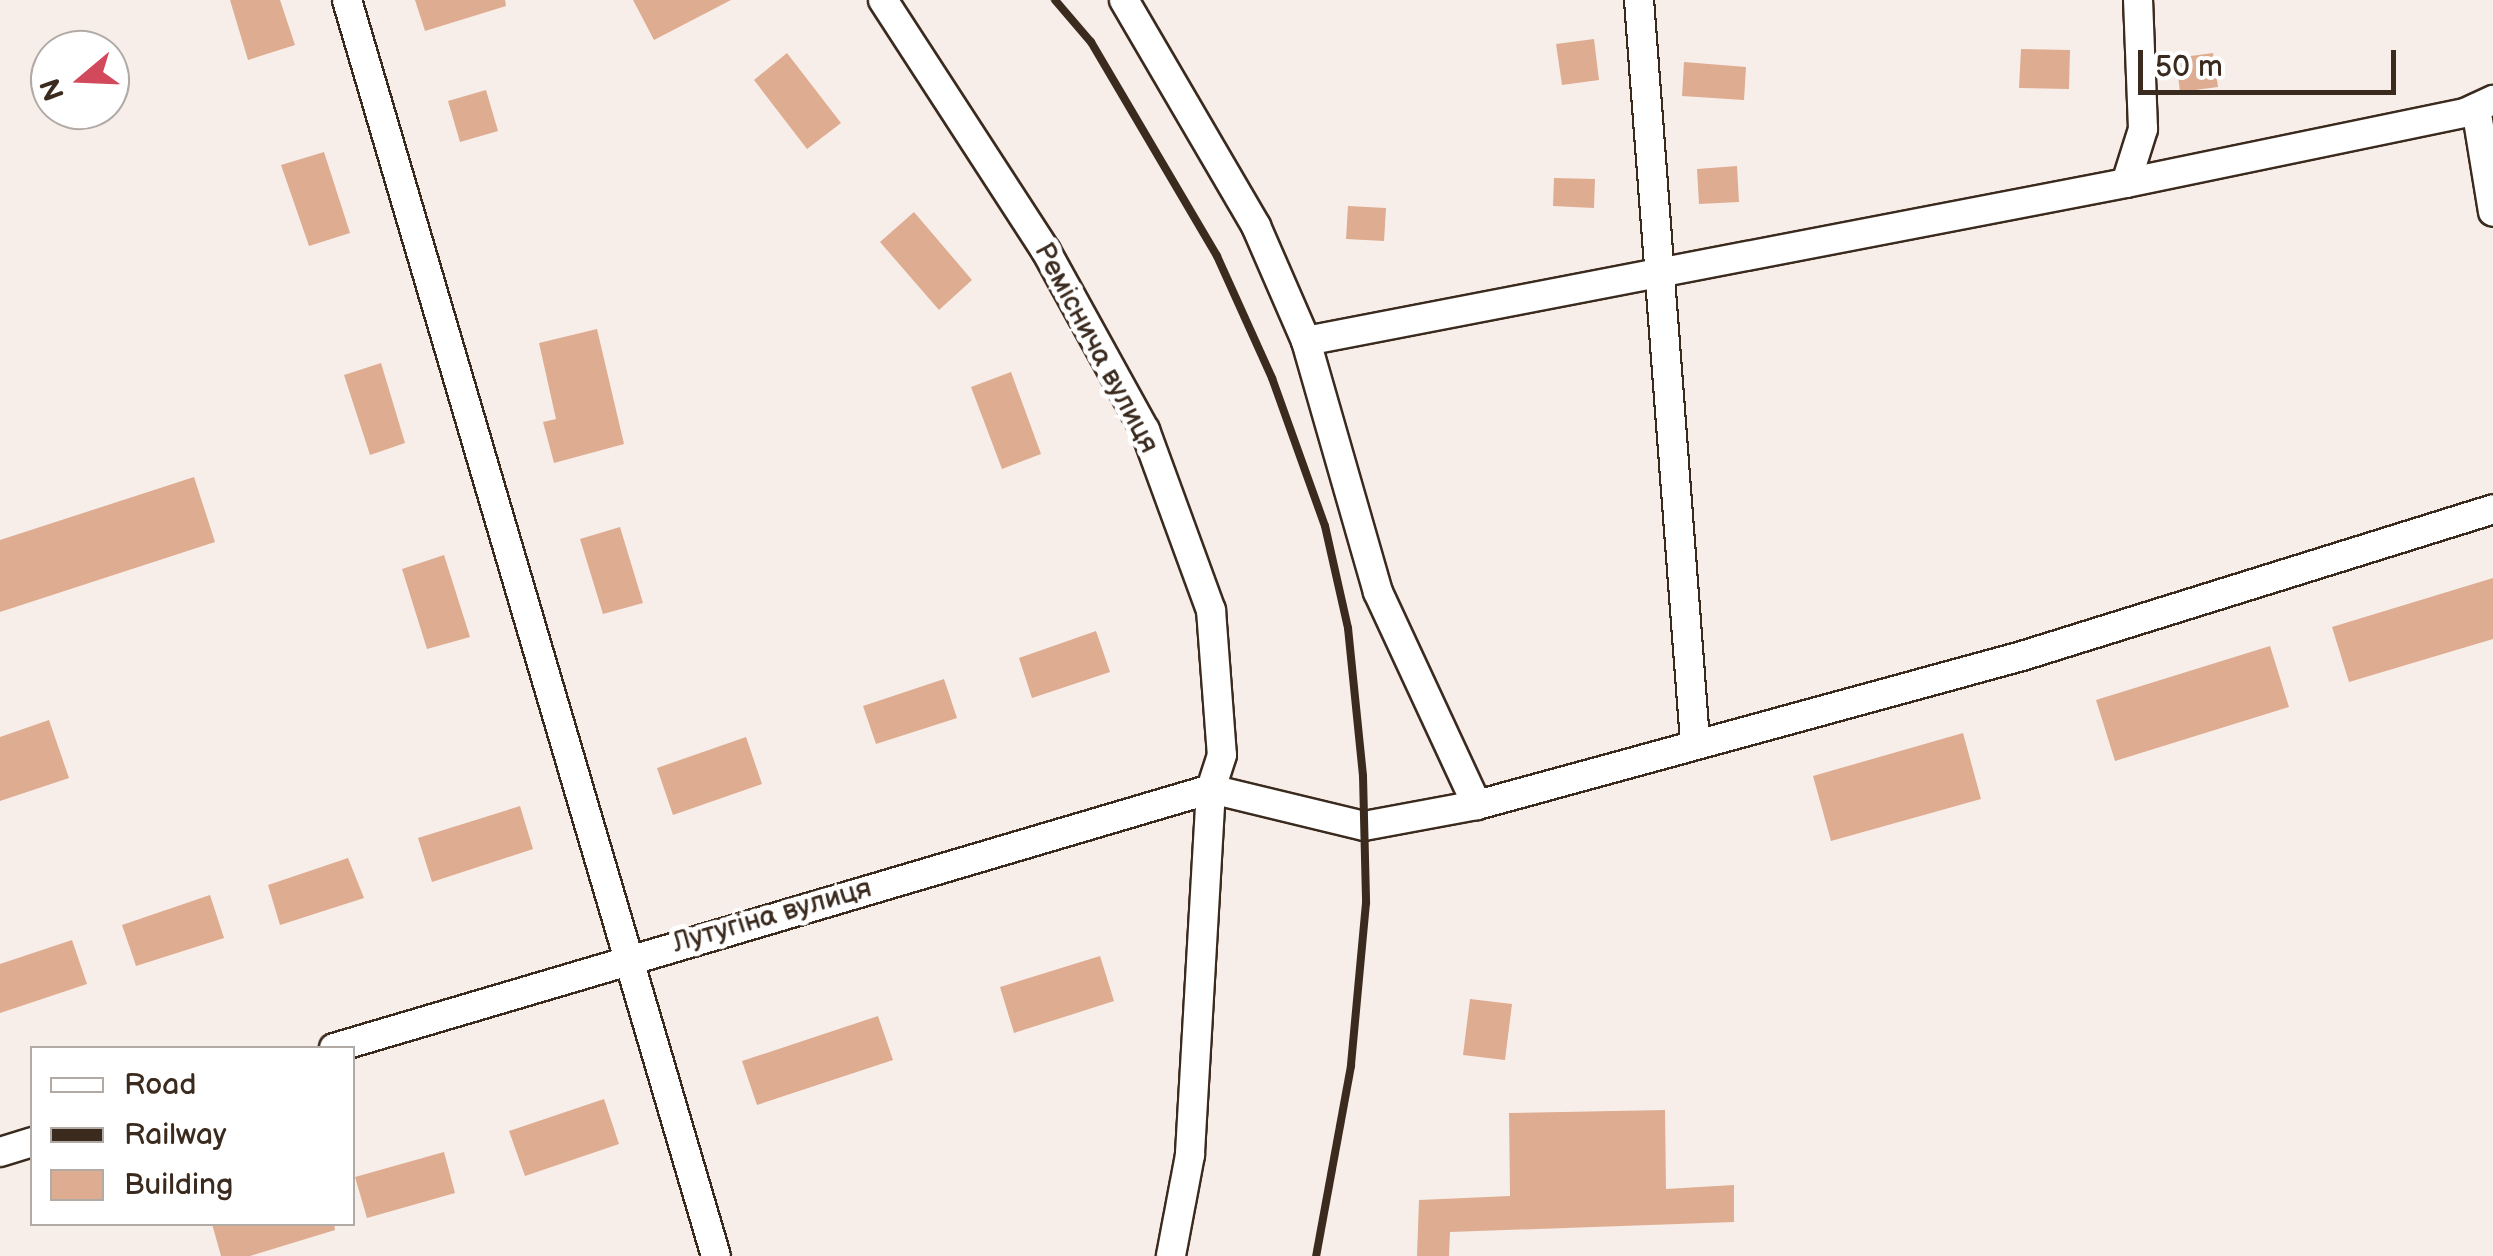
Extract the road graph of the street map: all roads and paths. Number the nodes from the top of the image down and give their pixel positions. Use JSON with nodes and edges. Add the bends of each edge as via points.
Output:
{"nodes":[{"id":1,"x":347,"y":0,"type":"edge"},
{"id":2,"x":882,"y":0,"type":"edge"},
{"id":3,"x":1124,"y":0,"type":"edge"},
{"id":4,"x":1639,"y":0,"type":"edge"},
{"id":5,"x":2138,"y":0,"type":"edge"},
{"id":6,"x":2484,"y":104,"type":"edge"},
{"id":7,"x":2126,"y":183,"type":"junction"},
{"id":8,"x":2493,"y":212,"type":"edge"},
{"id":9,"x":1654,"y":272,"type":"junction"},
{"id":10,"x":1306,"y":341,"type":"junction"},
{"id":11,"x":2493,"y":510,"type":"edge"},
{"id":12,"x":1695,"y":741,"type":"junction"},
{"id":13,"x":1212,"y":789,"type":"junction"},
{"id":14,"x":1477,"y":805,"type":"junction"},
{"id":15,"x":630,"y":957,"type":"junction"},
{"id":16,"x":341,"y":1046,"type":"edge"},
{"id":17,"x":30,"y":1143,"type":"edge"},
{"id":18,"x":0,"y":1152,"type":"edge"},
{"id":19,"x":716,"y":1256,"type":"edge"},
{"id":20,"x":1171,"y":1256,"type":"edge"}],
"edges":[{"from":1,"to":15,"type":"street"},
{"from":2,"to":13,"type":"street","name":"Реміснича вулиця","via":[[1046,251],[1145,430],[1212,610],[1222,756]]},
{"from":3,"to":10,"type":"street","via":[[1256,226]]},
{"from":4,"to":9,"type":"street"},
{"from":5,"to":7,"type":"street","via":[[2143,128]]},
{"from":6,"to":7,"type":"street"},
{"from":6,"to":8,"type":"street"},
{"from":7,"to":9,"type":"street"},
{"from":9,"to":10,"type":"street"},
{"from":9,"to":12,"type":"street"},
{"from":10,"to":14,"type":"street","via":[[1378,592]]},
{"from":11,"to":12,"type":"street","via":[[2022,656]]},
{"from":12,"to":14,"type":"street"},
{"from":13,"to":14,"type":"street","via":[[1364,826]]},
{"from":13,"to":15,"type":"street","name":"Лутугіна вулиця"},
{"from":13,"to":20,"type":"street","name":"Реміснича вулиця","via":[[1204,1000],[1190,1154]]},
{"from":15,"to":16,"type":"street","name":"Лутугіна вулиця"},
{"from":15,"to":19,"type":"street"},
{"from":17,"to":18,"type":"street"}]}
